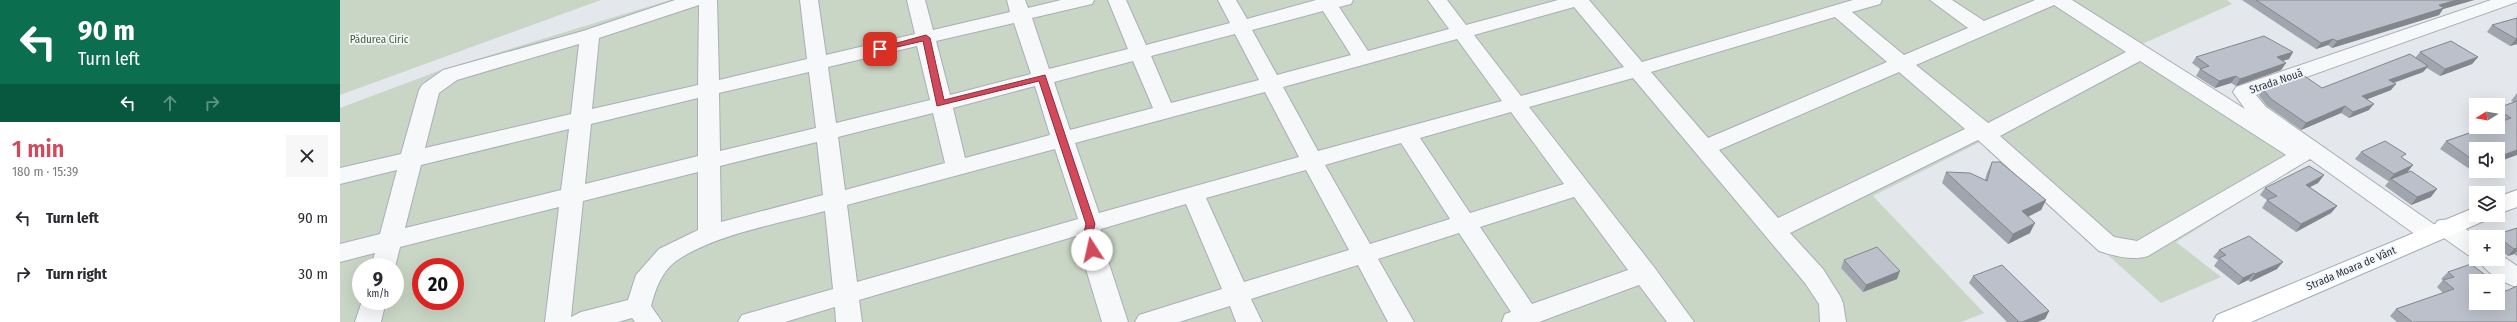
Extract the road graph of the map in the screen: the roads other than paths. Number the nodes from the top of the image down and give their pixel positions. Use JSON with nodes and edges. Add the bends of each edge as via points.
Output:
{"nodes":[{"id":1,"x":694,"y":0,"type":"edge"},
{"id":2,"x":708,"y":0,"type":"edge"},
{"id":3,"x":809,"y":0,"type":"edge"},
{"id":4,"x":916,"y":0,"type":"edge"},
{"id":5,"x":1085,"y":0,"type":"edge"},
{"id":6,"x":1117,"y":0,"type":"edge"},
{"id":7,"x":1227,"y":0,"type":"edge"},
{"id":8,"x":1437,"y":0,"type":"edge"},
{"id":9,"x":1579,"y":0,"type":"edge"},
{"id":10,"x":1873,"y":0,"type":"edge"},
{"id":11,"x":1939,"y":0,"type":"edge"},
{"id":12,"x":2051,"y":0,"type":"edge"},
{"id":13,"x":2059,"y":0,"type":"edge"},
{"id":14,"x":2509,"y":0,"type":"edge"},
{"id":15,"x":1332,"y":1,"type":"edge"},
{"id":16,"x":1019,"y":8,"type":"edge"},
{"id":17,"x":1838,"y":11,"type":"junction"},
{"id":18,"x":1241,"y":27,"type":"junction"},
{"id":19,"x":1984,"y":29,"type":"junction"},
{"id":20,"x":1462,"y":32,"type":"junction"},
{"id":21,"x":590,"y":35,"type":"junction"},
{"id":22,"x":926,"y":38,"type":"junction"},
{"id":23,"x":2142,"y":52,"type":"junction"},
{"id":24,"x":1140,"y":53,"type":"junction"},
{"id":25,"x":1363,"y":59,"type":"junction"},
{"id":26,"x":818,"y":63,"type":"junction"},
{"id":27,"x":1902,"y":64,"type":"junction"},
{"id":28,"x":1637,"y":70,"type":"junction"},
{"id":29,"x":1042,"y":77,"type":"junction"},
{"id":30,"x":1272,"y":83,"type":"junction"},
{"id":31,"x":709,"y":89,"type":"junction"},
{"id":32,"x":940,"y":104,"type":"junction"},
{"id":33,"x":1517,"y":104,"type":"junction"},
{"id":34,"x":1165,"y":112,"type":"junction"},
{"id":35,"x":580,"y":120,"type":"junction"},
{"id":36,"x":1980,"y":130,"type":"junction"},
{"id":37,"x":827,"y":132,"type":"junction"},
{"id":38,"x":1407,"y":135,"type":"junction"},
{"id":39,"x":1064,"y":139,"type":"junction"},
{"id":40,"x":1704,"y":148,"type":"junction"},
{"id":41,"x":411,"y":159,"type":"junction"},
{"id":42,"x":709,"y":161,"type":"junction"},
{"id":43,"x":1312,"y":162,"type":"junction"},
{"id":44,"x":957,"y":168,"type":"junction"},
{"id":45,"x":340,"y":176,"type":"edge"},
{"id":46,"x":1579,"y":186,"type":"junction"},
{"id":47,"x":1193,"y":194,"type":"junction"},
{"id":48,"x":571,"y":195,"type":"junction"},
{"id":49,"x":2517,"y":198,"type":"edge"},
{"id":50,"x":834,"y":201,"type":"junction"},
{"id":51,"x":2505,"y":203,"type":"edge"},
{"id":52,"x":2469,"y":217,"type":"edge"},
{"id":53,"x":1464,"y":223,"type":"junction"},
{"id":54,"x":1091,"y":224,"type":"junction"},
{"id":55,"x":1775,"y":230,"type":"junction"},
{"id":56,"x":2438,"y":231,"type":"junction"},
{"id":57,"x":710,"y":234,"type":"junction"},
{"id":58,"x":389,"y":241,"type":"junction"},
{"id":59,"x":2469,"y":246,"type":"edge"},
{"id":60,"x":340,"y":253,"type":"edge"},
{"id":61,"x":1362,"y":255,"type":"junction"},
{"id":62,"x":385,"y":258,"type":"edge"},
{"id":63,"x":2500,"y":266,"type":"edge"},
{"id":64,"x":1645,"y":273,"type":"junction"},
{"id":65,"x":2517,"y":278,"type":"edge"},
{"id":66,"x":1236,"y":294,"type":"junction"},
{"id":67,"x":845,"y":295,"type":"junction"},
{"id":68,"x":371,"y":310,"type":"edge"},
{"id":69,"x":644,"y":314,"type":"edge"},
{"id":70,"x":1520,"y":319,"type":"edge"},
{"id":71,"x":368,"y":322,"type":"edge"},
{"id":72,"x":558,"y":322,"type":"edge"},
{"id":73,"x":581,"y":322,"type":"edge"},
{"id":74,"x":750,"y":322,"type":"edge"},
{"id":75,"x":849,"y":322,"type":"edge"},
{"id":76,"x":1115,"y":322,"type":"edge"},
{"id":77,"x":1148,"y":322,"type":"edge"},
{"id":78,"x":1249,"y":322,"type":"edge"},
{"id":79,"x":1401,"y":322,"type":"edge"},
{"id":80,"x":1681,"y":322,"type":"edge"},
{"id":81,"x":1833,"y":322,"type":"edge"},
{"id":82,"x":2226,"y":322,"type":"edge"}],
"edges":[{"from":1,"to":21,"type":"street"},
{"from":2,"to":31,"type":"street"},
{"from":3,"to":26,"type":"street"},
{"from":4,"to":22,"type":"street"},
{"from":5,"to":16,"type":"street"},
{"from":6,"to":24,"type":"street"},
{"from":7,"to":18,"type":"street"},
{"from":8,"to":20,"type":"street"},
{"from":9,"to":20,"type":"street"},
{"from":9,"to":28,"type":"street"},
{"from":10,"to":17,"type":"street"},
{"from":11,"to":19,"type":"street"},
{"from":12,"to":19,"type":"street"},
{"from":13,"to":23,"type":"street"},
{"from":14,"to":56,"type":"street","name":"Strada Nouă","via":[[2243,92],[2259,112]]},
{"from":15,"to":18,"type":"street"},
{"from":15,"to":25,"type":"street"},
{"from":16,"to":22,"type":"street"},
{"from":16,"to":29,"type":"street"},
{"from":17,"to":27,"type":"street"},
{"from":17,"to":28,"type":"street"},
{"from":18,"to":24,"type":"street"},
{"from":18,"to":30,"type":"street"},
{"from":19,"to":27,"type":"street"},
{"from":20,"to":25,"type":"street"},
{"from":20,"to":33,"type":"street"},
{"from":21,"to":35,"type":"street"},
{"from":21,"to":41,"type":"street","via":[[450,75],[435,84],[429,90]]},
{"from":22,"to":26,"type":"street"},
{"from":22,"to":32,"type":"street"},
{"from":23,"to":36,"type":"street","via":[[1992,131]]},
{"from":23,"to":36,"type":"street","via":[[2302,155],[2140,250],[2107,245]]},
{"from":24,"to":29,"type":"street"},
{"from":24,"to":34,"type":"street"},
{"from":25,"to":30,"type":"street"},
{"from":26,"to":31,"type":"street"},
{"from":26,"to":37,"type":"street"},
{"from":27,"to":36,"type":"street"},
{"from":27,"to":40,"type":"street"},
{"from":28,"to":33,"type":"street"},
{"from":28,"to":40,"type":"street"},
{"from":29,"to":32,"type":"street"},
{"from":29,"to":39,"type":"street"},
{"from":30,"to":34,"type":"street"},
{"from":30,"to":43,"type":"street"},
{"from":31,"to":35,"type":"street"},
{"from":31,"to":42,"type":"street"},
{"from":32,"to":37,"type":"street"},
{"from":32,"to":44,"type":"street"},
{"from":33,"to":38,"type":"street"},
{"from":33,"to":46,"type":"street"},
{"from":34,"to":39,"type":"street"},
{"from":35,"to":41,"type":"street"},
{"from":35,"to":48,"type":"street"},
{"from":36,"to":55,"type":"street"},
{"from":37,"to":42,"type":"street"},
{"from":37,"to":50,"type":"street"},
{"from":38,"to":43,"type":"street"},
{"from":38,"to":53,"type":"street"},
{"from":39,"to":44,"type":"street"},
{"from":39,"to":54,"type":"street"},
{"from":40,"to":55,"type":"street"},
{"from":41,"to":45,"type":"street"},
{"from":41,"to":58,"type":"street"},
{"from":42,"to":48,"type":"street"},
{"from":42,"to":57,"type":"street"},
{"from":43,"to":47,"type":"street"},
{"from":43,"to":61,"type":"street"},
{"from":44,"to":50,"type":"street"},
{"from":46,"to":53,"type":"street"},
{"from":46,"to":64,"type":"street"},
{"from":47,"to":54,"type":"street"},
{"from":47,"to":66,"type":"street"},
{"from":48,"to":58,"type":"street"},
{"from":48,"to":72,"type":"street"},
{"from":49,"to":51,"type":"main road"},
{"from":50,"to":57,"type":"street"},
{"from":50,"to":67,"type":"street"},
{"from":52,"to":56,"type":"main road","name":"Strada Moara de Vânt"},
{"from":53,"to":61,"type":"street"},
{"from":53,"to":70,"type":"street"},
{"from":54,"to":67,"type":"street"},
{"from":54,"to":76,"type":"street","via":[[1088,236]]},
{"from":55,"to":81,"type":"street","via":[[1819,283],[1831,303]]},
{"from":56,"to":59,"type":"street"},
{"from":56,"to":82,"type":"main road","name":"Strada Moara de Vânt"},
{"from":57,"to":69,"type":"street","via":[[667,256],[645,282]]},
{"from":58,"to":60,"type":"street"},
{"from":58,"to":62,"type":"street"},
{"from":61,"to":66,"type":"street"},
{"from":61,"to":79,"type":"street"},
{"from":63,"to":65,"type":"street"},
{"from":64,"to":70,"type":"street"},
{"from":64,"to":80,"type":"street"},
{"from":66,"to":77,"type":"street"},
{"from":66,"to":78,"type":"street"},
{"from":67,"to":74,"type":"street"},
{"from":67,"to":75,"type":"street"},
{"from":68,"to":71,"type":"street"},
{"from":69,"to":73,"type":"street"}]}
